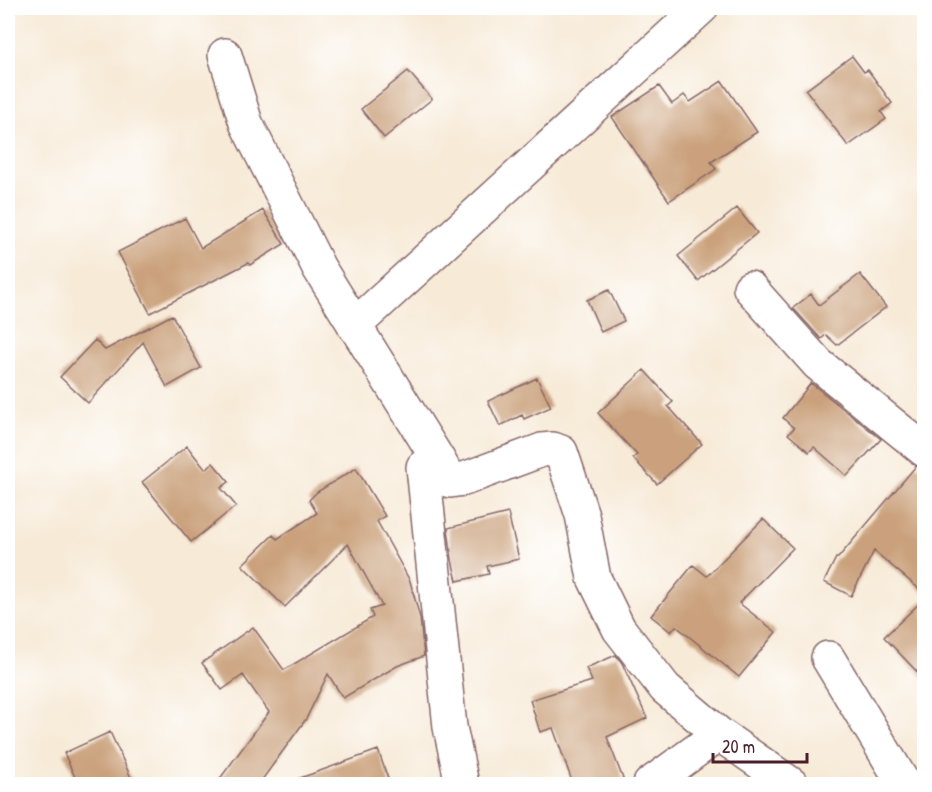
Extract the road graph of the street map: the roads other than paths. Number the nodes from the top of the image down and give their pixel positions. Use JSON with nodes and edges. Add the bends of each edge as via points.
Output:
{"nodes":[{"id":1,"x":701,"y":8,"type":"edge"},
{"id":2,"x":225,"y":55,"type":"dead end"},
{"id":3,"x":750,"y":288,"type":"dead end"},
{"id":4,"x":354,"y":326,"type":"junction"},
{"id":5,"x":924,"y":450,"type":"edge"},
{"id":6,"x":439,"y":461,"type":"junction"},
{"id":7,"x":828,"y":658,"type":"dead end"},
{"id":8,"x":719,"y":734,"type":"junction"},
{"id":9,"x":462,"y":784,"type":"edge"},
{"id":10,"x":650,"y":784,"type":"edge"},
{"id":11,"x":791,"y":784,"type":"edge"},
{"id":12,"x":904,"y":784,"type":"edge"}],
"edges":[{"from":1,"to":4,"type":"street"},
{"from":2,"to":4,"type":"street","via":[[246,123],[319,268]]},
{"from":3,"to":5,"type":"street","via":[[818,364]]},
{"from":4,"to":6,"type":"street"},
{"from":6,"to":8,"type":"street","via":[[450,481],[542,450],[561,452],[582,515],[594,578],[619,629],[665,688]]},
{"from":6,"to":9,"type":"street","via":[[423,467],[450,727]]},
{"from":7,"to":12,"type":"street"},
{"from":8,"to":10,"type":"street"},
{"from":8,"to":11,"type":"street"}]}
